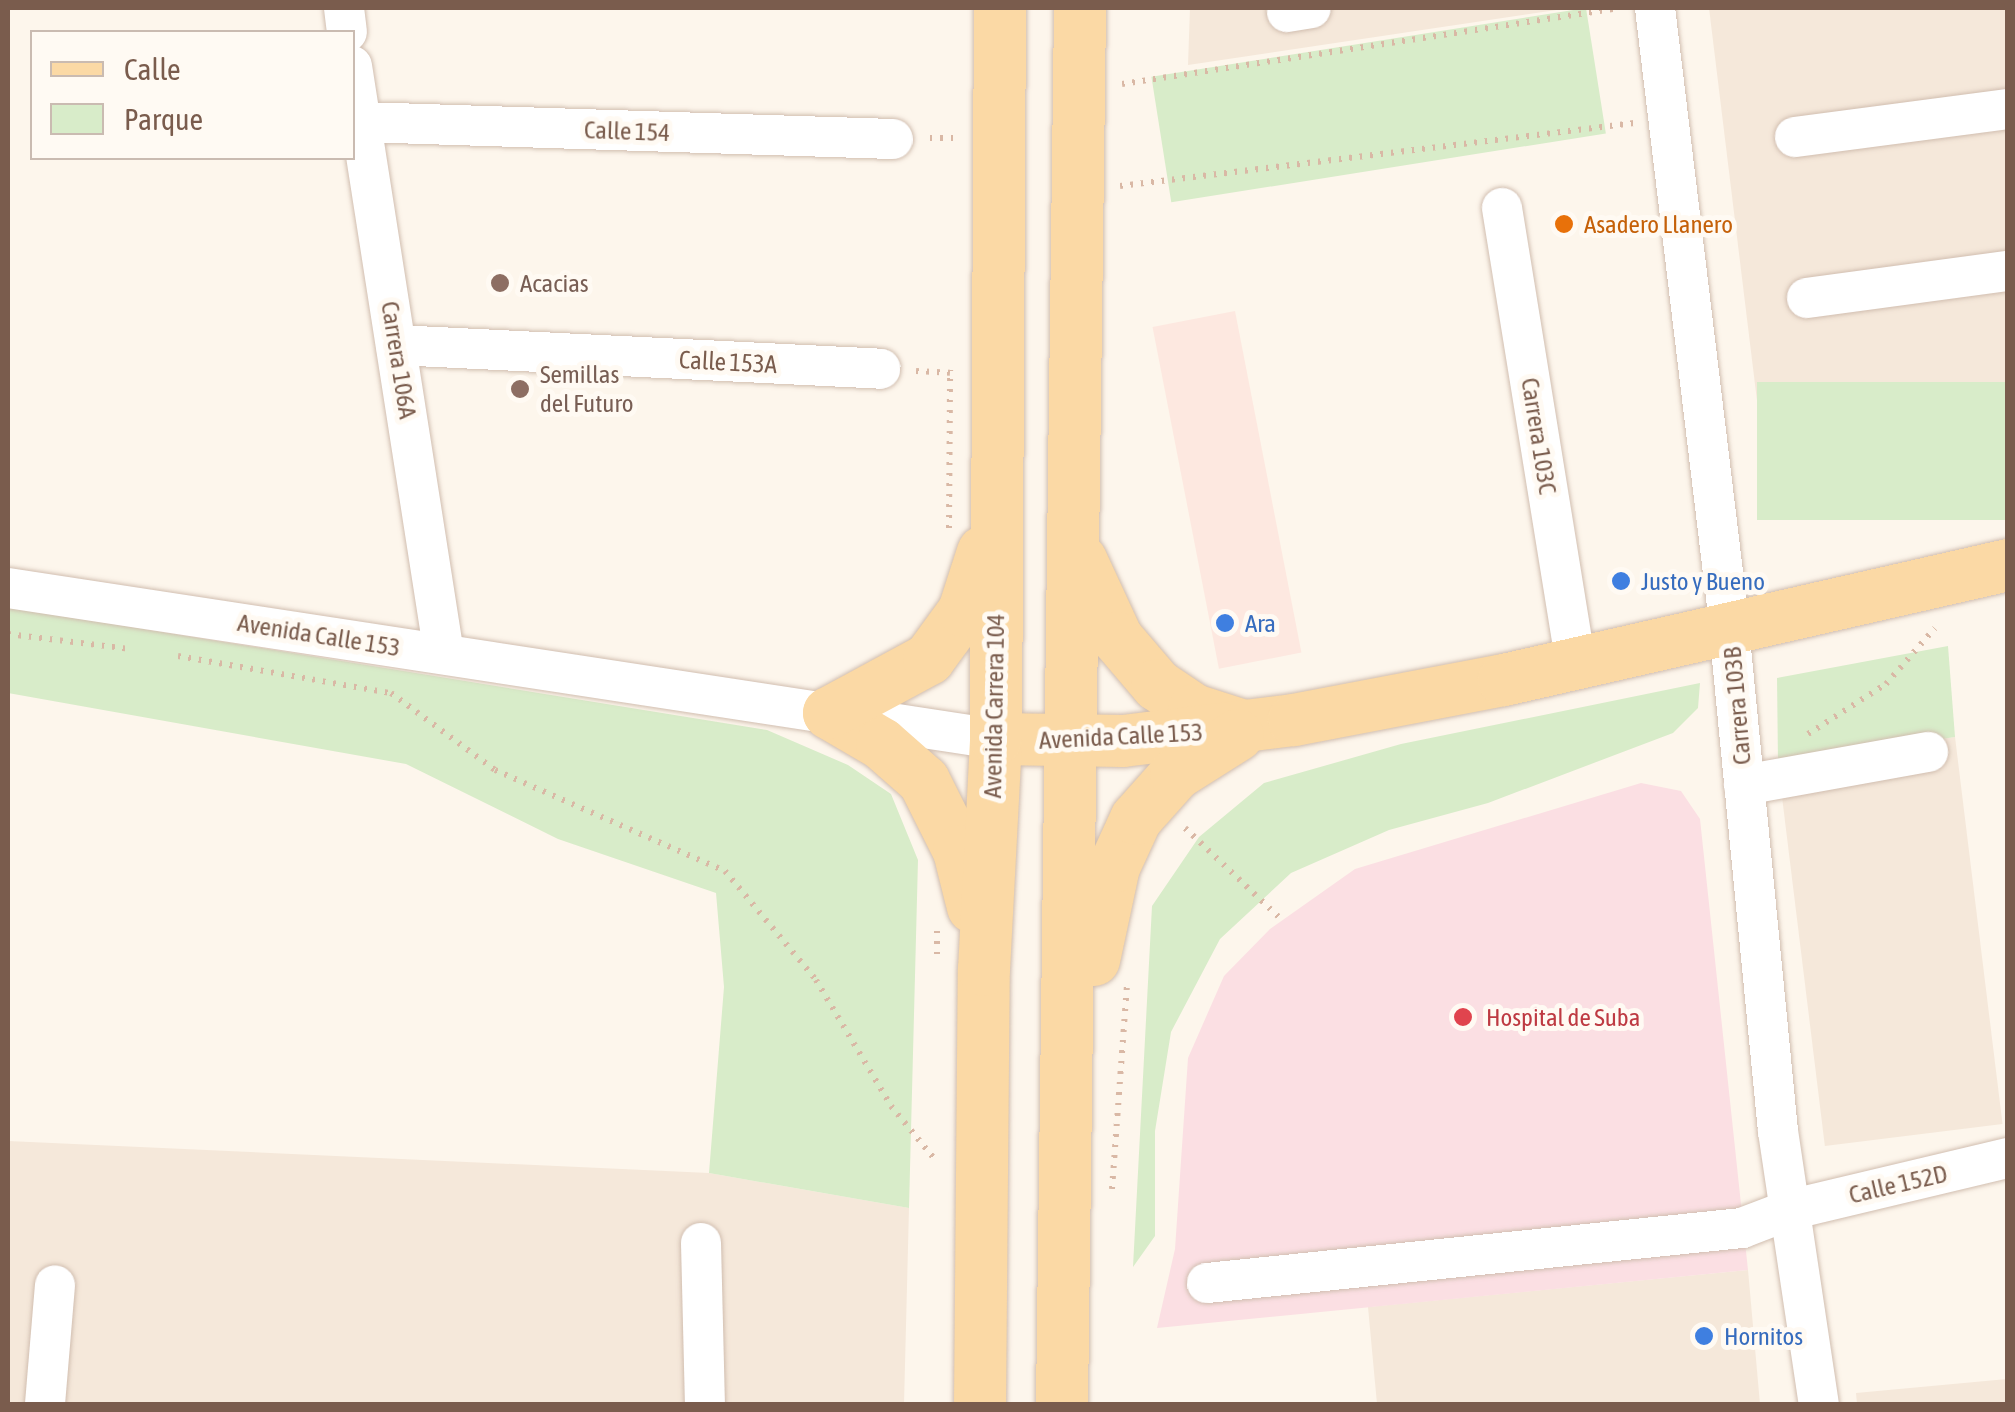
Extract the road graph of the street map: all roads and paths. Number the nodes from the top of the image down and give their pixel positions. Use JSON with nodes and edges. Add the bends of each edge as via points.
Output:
{"nodes":[{"id":1,"x":1000,"y":8,"type":"edge"},
{"id":2,"x":1080,"y":8,"type":"edge"},
{"id":3,"x":1620,"y":8,"type":"edge"},
{"id":4,"x":1655,"y":8,"type":"edge"},
{"id":5,"x":1120,"y":84,"type":"dead end"},
{"id":6,"x":355,"y":85,"type":"edge"},
{"id":7,"x":2008,"y":109,"type":"edge"},
{"id":8,"x":954,"y":119,"type":"dead end"},
{"id":9,"x":1670,"y":119,"type":"junction"},
{"id":10,"x":361,"y":122,"type":"junction"},
{"id":11,"x":1795,"y":137,"type":"dead end"},
{"id":12,"x":894,"y":139,"type":"dead end"},
{"id":13,"x":953,"y":157,"type":"dead end"},
{"id":14,"x":1119,"y":186,"type":"dead end"},
{"id":15,"x":1502,"y":208,"type":"dead end"},
{"id":16,"x":2008,"y":272,"type":"edge"},
{"id":17,"x":1807,"y":298,"type":"dead end"},
{"id":18,"x":396,"y":345,"type":"junction"},
{"id":19,"x":950,"y":353,"type":"dead end"},
{"id":20,"x":880,"y":370,"type":"dead end"},
{"id":21,"x":994,"y":512,"type":"junction"},
{"id":22,"x":1074,"y":542,"type":"junction"},
{"id":23,"x":947,"y":548,"type":"dead end"},
{"id":24,"x":2001,"y":570,"type":"edge"},
{"id":25,"x":8,"y":588,"type":"edge"},
{"id":26,"x":1941,"y":620,"type":"dead end"},
{"id":27,"x":1730,"y":629,"type":"junction"},
{"id":28,"x":8,"y":634,"type":"edge"},
{"id":29,"x":150,"y":651,"type":"dead end"},
{"id":30,"x":168,"y":654,"type":"dead end"},
{"id":31,"x":444,"y":654,"type":"junction"},
{"id":32,"x":1576,"y":664,"type":"junction"},
{"id":33,"x":829,"y":713,"type":"junction"},
{"id":34,"x":1252,"y":727,"type":"junction"},
{"id":35,"x":996,"y":739,"type":"junction"},
{"id":36,"x":1073,"y":744,"type":"junction"},
{"id":37,"x":1794,"y":744,"type":"dead end"},
{"id":38,"x":1928,"y":752,"type":"dead end"},
{"id":39,"x":1744,"y":785,"type":"junction"},
{"id":40,"x":1180,"y":824,"type":"dead end"},
{"id":41,"x":1282,"y":920,"type":"dead end"},
{"id":42,"x":1128,"y":969,"type":"dead end"},
{"id":43,"x":984,"y":970,"type":"junction"},
{"id":44,"x":1068,"y":1082,"type":"junction"},
{"id":45,"x":2008,"y":1158,"type":"edge"},
{"id":46,"x":938,"y":1162,"type":"dead end"},
{"id":47,"x":1111,"y":1206,"type":"dead end"},
{"id":48,"x":1789,"y":1210,"type":"junction"},
{"id":49,"x":701,"y":1242,"type":"dead end"},
{"id":50,"x":1207,"y":1283,"type":"dead end"},
{"id":51,"x":55,"y":1284,"type":"dead end"},
{"id":52,"x":45,"y":1404,"type":"edge"},
{"id":53,"x":704,"y":1404,"type":"edge"},
{"id":54,"x":980,"y":1404,"type":"edge"},
{"id":55,"x":1062,"y":1404,"type":"edge"},
{"id":56,"x":1820,"y":1404,"type":"edge"}],
"edges":[{"from":1,"to":21,"type":"main road","name":"Avenida Carrera 104"},
{"from":2,"to":22,"type":"main road"},
{"from":3,"to":5,"type":"path"},
{"from":4,"to":9,"type":"street","name":"Carrera 103B"},
{"from":6,"to":10,"type":"street","name":"Carrera 106A"},
{"from":7,"to":11,"type":"street"},
{"from":8,"to":13,"type":"path"},
{"from":9,"to":14,"type":"path"},
{"from":9,"to":27,"type":"street","name":"Carrera 103B"},
{"from":10,"to":12,"type":"street","name":"Calle 154"},
{"from":10,"to":18,"type":"street","name":"Carrera 106A"},
{"from":15,"to":32,"type":"street","name":"Carrera 103C"},
{"from":16,"to":17,"type":"street"},
{"from":18,"to":20,"type":"street","name":"Calle 153A"},
{"from":18,"to":31,"type":"street","name":"Carrera 106A"},
{"from":19,"to":23,"type":"path"},
{"from":21,"to":33,"type":"main road","via":[[964,611],[945,642],[900,679]]},
{"from":21,"to":35,"type":"main road","name":"Avenida Carrera 104"},
{"from":22,"to":34,"type":"main road","via":[[1117,638],[1147,674],[1194,710]]},
{"from":22,"to":36,"type":"main road"},
{"from":24,"to":27,"type":"main road","name":"Avenida Calle 153"},
{"from":25,"to":31,"type":"street","name":"Avenida Calle 153"},
{"from":26,"to":37,"type":"path","via":[[1886,684]]},
{"from":27,"to":32,"type":"main road","name":"Avenida Calle 153"},
{"from":27,"to":39,"type":"street","name":"Carrera 103B"},
{"from":28,"to":29,"type":"path"},
{"from":30,"to":46,"type":"path","via":[[391,692],[495,770],[726,872],[816,980],[891,1106]]},
{"from":31,"to":33,"type":"street","name":"Avenida Calle 153"},
{"from":32,"to":34,"type":"main road","name":"Avenida Calle 153"},
{"from":33,"to":35,"type":"street","name":"Avenida Calle 153"},
{"from":33,"to":43,"type":"main road","via":[[908,762],[937,800],[959,851]]},
{"from":34,"to":36,"type":"main road","name":"Avenida Calle 153"},
{"from":34,"to":44,"type":"main road","via":[[1176,774],[1136,819],[1114,868]]},
{"from":35,"to":36,"type":"main road","name":"Avenida Calle 153"},
{"from":35,"to":43,"type":"main road","name":"Avenida Carrera 104"},
{"from":36,"to":44,"type":"main road"},
{"from":38,"to":39,"type":"street"},
{"from":39,"to":48,"type":"street","name":"Carrera 103B"},
{"from":40,"to":41,"type":"path"},
{"from":42,"to":47,"type":"path"},
{"from":43,"to":54,"type":"main road","name":"Avenida Carrera 104"},
{"from":44,"to":55,"type":"main road"},
{"from":45,"to":48,"type":"street","name":"Calle 152D"},
{"from":48,"to":50,"type":"street","name":"Calle 152D","via":[[1742,1228]]},
{"from":48,"to":56,"type":"street","name":"Carrera 103B"},
{"from":49,"to":53,"type":"street"},
{"from":51,"to":52,"type":"street"}]}
